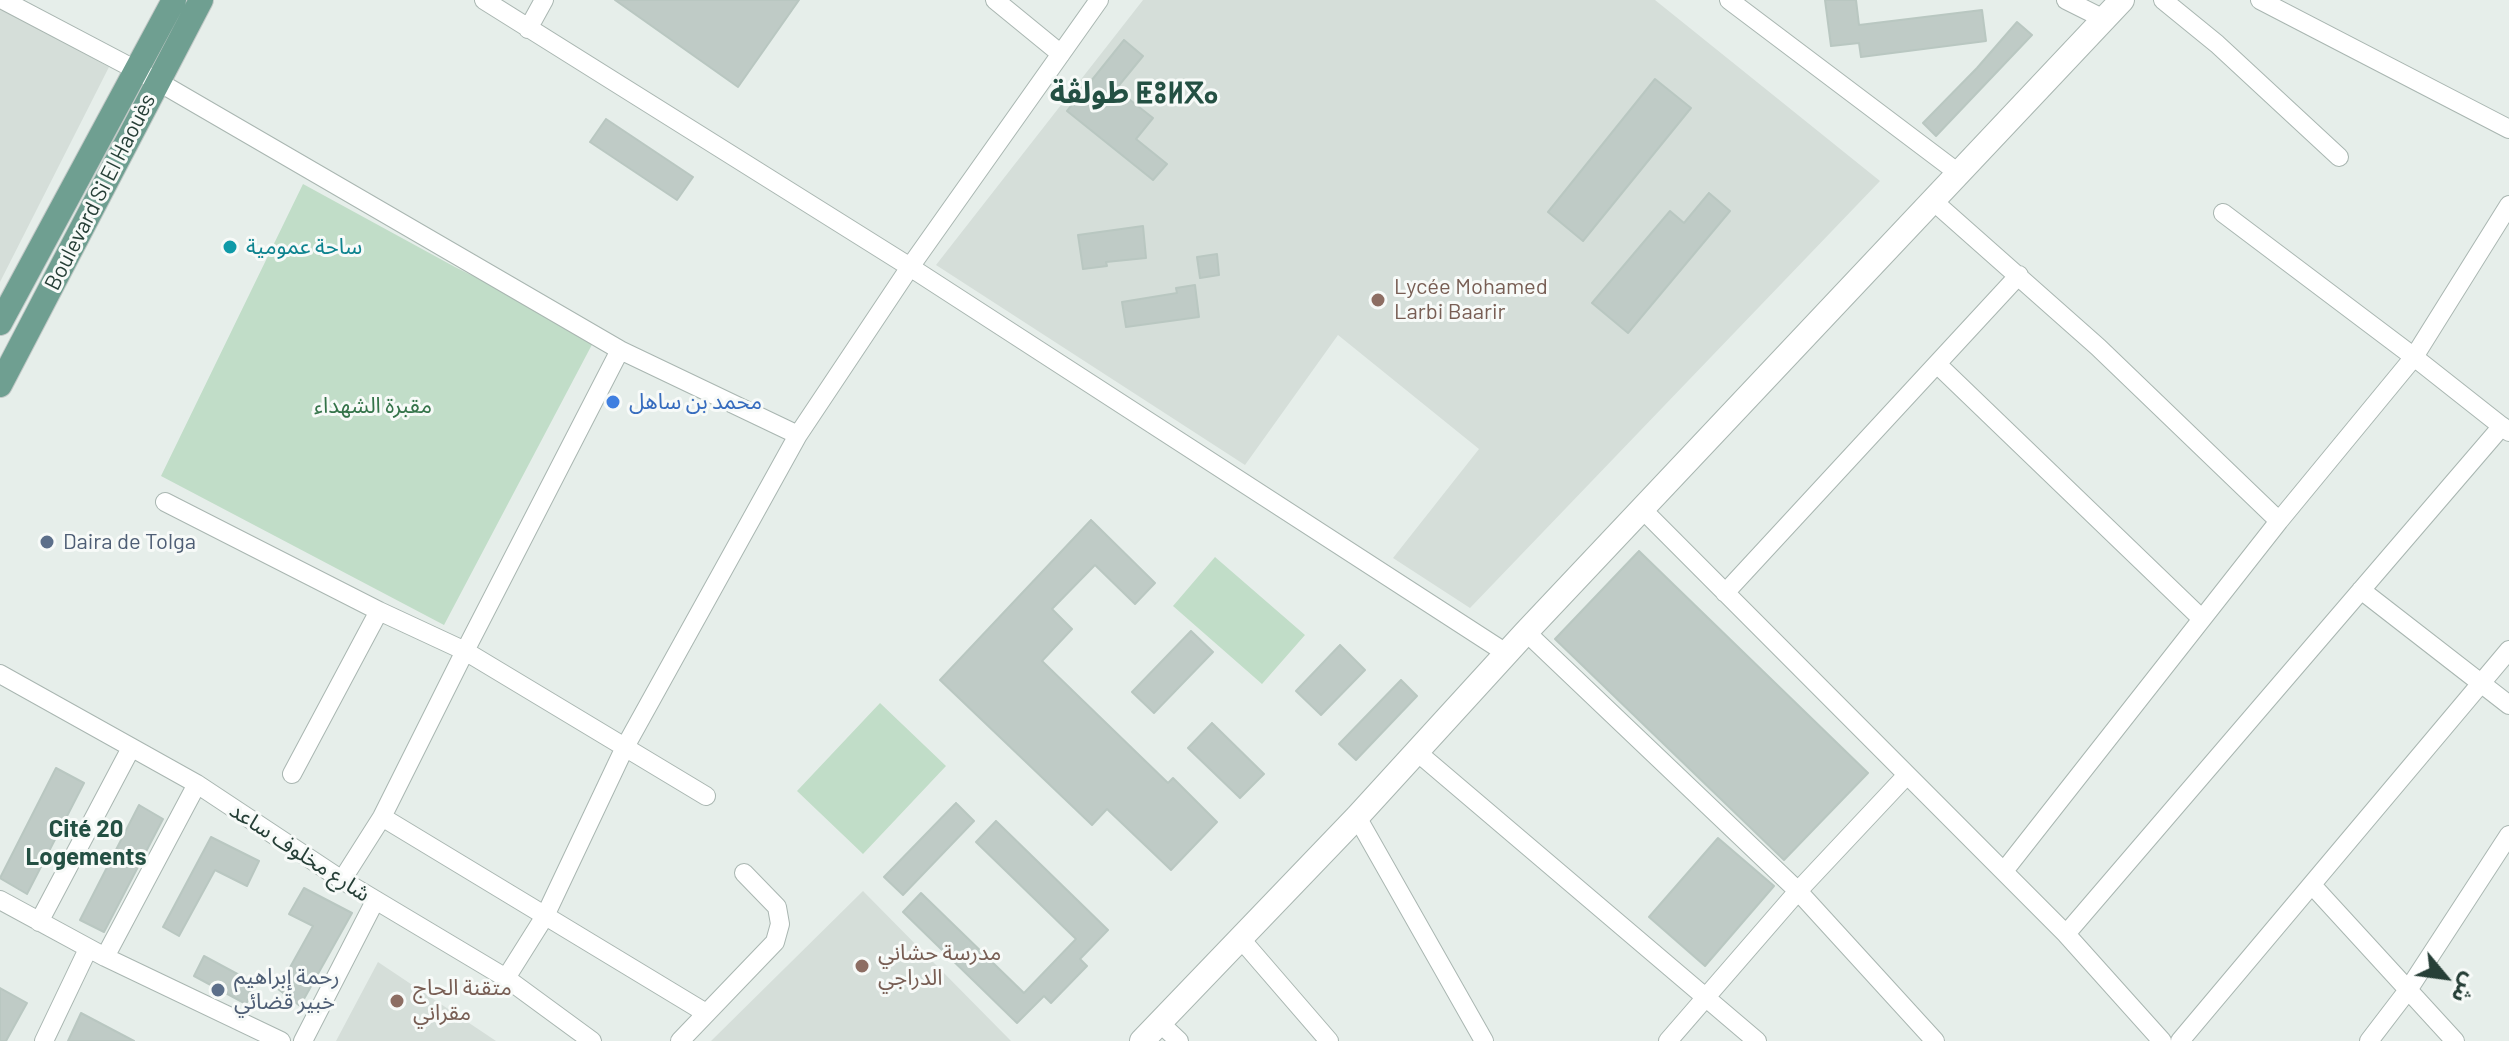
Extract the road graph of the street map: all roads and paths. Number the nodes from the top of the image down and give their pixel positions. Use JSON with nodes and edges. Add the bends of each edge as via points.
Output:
{"nodes":[{"id":1,"x":3,"y":0,"type":"edge"},
{"id":2,"x":174,"y":0,"type":"edge"},
{"id":3,"x":201,"y":0,"type":"edge"},
{"id":4,"x":484,"y":0,"type":"edge"},
{"id":5,"x":544,"y":0,"type":"edge"},
{"id":6,"x":995,"y":0,"type":"edge"},
{"id":7,"x":1099,"y":0,"type":"edge"},
{"id":8,"x":1729,"y":0,"type":"edge"},
{"id":9,"x":2066,"y":0,"type":"edge"},
{"id":10,"x":2122,"y":0,"type":"edge"},
{"id":11,"x":2163,"y":0,"type":"edge"},
{"id":12,"x":2260,"y":0,"type":"edge"},
{"id":13,"x":2104,"y":19,"type":"junction"},
{"id":14,"x":528,"y":29,"type":"junction"},
{"id":15,"x":1061,"y":54,"type":"junction"},
{"id":16,"x":146,"y":76,"type":"junction"},
{"id":17,"x":2509,"y":129,"type":"edge"},
{"id":18,"x":2339,"y":157,"type":"dead end"},
{"id":19,"x":1957,"y":172,"type":"junction"},
{"id":20,"x":1932,"y":200,"type":"junction"},
{"id":21,"x":2509,"y":205,"type":"edge"},
{"id":22,"x":2223,"y":213,"type":"dead end"},
{"id":23,"x":910,"y":267,"type":"junction"},
{"id":24,"x":2019,"y":275,"type":"junction"},
{"id":25,"x":0,"y":323,"type":"edge"},
{"id":26,"x":620,"y":350,"type":"junction"},
{"id":27,"x":2414,"y":357,"type":"junction"},
{"id":28,"x":1937,"y":364,"type":"junction"},
{"id":29,"x":0,"y":385,"type":"edge"},
{"id":30,"x":2505,"y":429,"type":"edge"},
{"id":31,"x":798,"y":435,"type":"junction"},
{"id":32,"x":165,"y":502,"type":"dead end"},
{"id":33,"x":1643,"y":510,"type":"junction"},
{"id":34,"x":2279,"y":521,"type":"junction"},
{"id":35,"x":2361,"y":590,"type":"junction"},
{"id":36,"x":1725,"y":593,"type":"junction"},
{"id":37,"x":379,"y":611,"type":"junction"},
{"id":38,"x":2202,"y":619,"type":"junction"},
{"id":39,"x":1526,"y":632,"type":"junction"},
{"id":40,"x":2509,"y":650,"type":"edge"},
{"id":41,"x":465,"y":651,"type":"junction"},
{"id":42,"x":1506,"y":653,"type":"junction"},
{"id":43,"x":0,"y":674,"type":"edge"},
{"id":44,"x":2482,"y":682,"type":"junction"},
{"id":45,"x":2509,"y":705,"type":"edge"},
{"id":46,"x":625,"y":747,"type":"junction"},
{"id":47,"x":131,"y":748,"type":"junction"},
{"id":48,"x":1417,"y":752,"type":"junction"},
{"id":49,"x":292,"y":774,"type":"dead end"},
{"id":50,"x":1906,"y":776,"type":"junction"},
{"id":51,"x":197,"y":784,"type":"junction"},
{"id":52,"x":706,"y":796,"type":"dead end"},
{"id":53,"x":382,"y":817,"type":"junction"},
{"id":54,"x":1357,"y":817,"type":"junction"},
{"id":55,"x":2509,"y":835,"type":"edge"},
{"id":56,"x":2004,"y":871,"type":"junction"},
{"id":57,"x":744,"y":873,"type":"dead end"},
{"id":58,"x":342,"y":880,"type":"junction"},
{"id":59,"x":2312,"y":885,"type":"junction"},
{"id":60,"x":1798,"y":891,"type":"junction"},
{"id":61,"x":0,"y":900,"type":"edge"},
{"id":62,"x":375,"y":901,"type":"junction"},
{"id":63,"x":545,"y":916,"type":"junction"},
{"id":64,"x":39,"y":922,"type":"junction"},
{"id":65,"x":2066,"y":934,"type":"junction"},
{"id":66,"x":1240,"y":938,"type":"junction"},
{"id":67,"x":96,"y":953,"type":"junction"},
{"id":68,"x":506,"y":978,"type":"junction"},
{"id":69,"x":2408,"y":990,"type":"junction"},
{"id":70,"x":1705,"y":996,"type":"junction"},
{"id":71,"x":706,"y":1013,"type":"junction"},
{"id":72,"x":1160,"y":1023,"type":"junction"},
{"id":73,"x":44,"y":1041,"type":"edge"},
{"id":74,"x":281,"y":1041,"type":"edge"},
{"id":75,"x":303,"y":1041,"type":"edge"},
{"id":76,"x":592,"y":1041,"type":"edge"},
{"id":77,"x":680,"y":1041,"type":"edge"},
{"id":78,"x":1142,"y":1041,"type":"edge"},
{"id":79,"x":1179,"y":1041,"type":"edge"},
{"id":80,"x":1329,"y":1041,"type":"edge"},
{"id":81,"x":1484,"y":1041,"type":"edge"},
{"id":82,"x":1668,"y":1041,"type":"edge"},
{"id":83,"x":1757,"y":1041,"type":"edge"},
{"id":84,"x":1935,"y":1041,"type":"edge"},
{"id":85,"x":2162,"y":1041,"type":"edge"},
{"id":86,"x":2180,"y":1041,"type":"edge"},
{"id":87,"x":2369,"y":1041,"type":"edge"},
{"id":88,"x":2455,"y":1041,"type":"edge"}],
"edges":[{"from":1,"to":16,"type":"street"},
{"from":2,"to":16,"type":"main road","name":"Boulevard Si El Haouès"},
{"from":3,"to":16,"type":"main road","name":"Boulevard Si El Haouès"},
{"from":4,"to":14,"type":"street"},
{"from":5,"to":14,"type":"street"},
{"from":6,"to":15,"type":"street"},
{"from":7,"to":15,"type":"street"},
{"from":8,"to":19,"type":"street"},
{"from":9,"to":13,"type":"street"},
{"from":10,"to":13,"type":"street"},
{"from":11,"to":18,"type":"street"},
{"from":12,"to":17,"type":"street"},
{"from":13,"to":19,"type":"street"},
{"from":14,"to":23,"type":"street"},
{"from":15,"to":23,"type":"street"},
{"from":16,"to":25,"type":"main road","name":"Boulevard Si El Haouès"},
{"from":16,"to":26,"type":"street"},
{"from":16,"to":29,"type":"main road","name":"Boulevard Si El Haouès"},
{"from":19,"to":20,"type":"street"},
{"from":20,"to":24,"type":"street"},
{"from":20,"to":33,"type":"street"},
{"from":21,"to":27,"type":"street"},
{"from":22,"to":27,"type":"street"},
{"from":23,"to":31,"type":"street"},
{"from":23,"to":42,"type":"street"},
{"from":24,"to":28,"type":"street"},
{"from":24,"to":34,"type":"street"},
{"from":26,"to":31,"type":"street"},
{"from":26,"to":41,"type":"street"},
{"from":27,"to":30,"type":"street"},
{"from":27,"to":34,"type":"street"},
{"from":28,"to":36,"type":"street"},
{"from":28,"to":38,"type":"street"},
{"from":30,"to":35,"type":"street"},
{"from":31,"to":46,"type":"street"},
{"from":32,"to":37,"type":"street"},
{"from":33,"to":36,"type":"street"},
{"from":33,"to":39,"type":"street"},
{"from":34,"to":38,"type":"street"},
{"from":35,"to":44,"type":"street"},
{"from":35,"to":65,"type":"street"},
{"from":36,"to":50,"type":"street"},
{"from":37,"to":41,"type":"street"},
{"from":37,"to":49,"type":"street"},
{"from":38,"to":56,"type":"street"},
{"from":39,"to":42,"type":"street"},
{"from":39,"to":60,"type":"street"},
{"from":40,"to":44,"type":"street"},
{"from":41,"to":46,"type":"street"},
{"from":41,"to":53,"type":"street"},
{"from":42,"to":48,"type":"street"},
{"from":43,"to":47,"type":"street","name":"شارع مخلوف ساعد"},
{"from":44,"to":45,"type":"street"},
{"from":44,"to":59,"type":"street"},
{"from":46,"to":52,"type":"street"},
{"from":46,"to":63,"type":"street"},
{"from":47,"to":51,"type":"street","name":"شارع مخلوف ساعد"},
{"from":47,"to":64,"type":"street"},
{"from":48,"to":54,"type":"street"},
{"from":48,"to":70,"type":"street"},
{"from":50,"to":56,"type":"street"},
{"from":50,"to":60,"type":"street"},
{"from":51,"to":58,"type":"street","name":"شارع مخلوف ساعد"},
{"from":51,"to":67,"type":"street"},
{"from":53,"to":58,"type":"street"},
{"from":53,"to":63,"type":"street"},
{"from":54,"to":66,"type":"street"},
{"from":54,"to":81,"type":"street"},
{"from":55,"to":69,"type":"street"},
{"from":56,"to":65,"type":"street"},
{"from":57,"to":71,"type":"street","via":[[777,907],[780,924],[775,942]]},
{"from":58,"to":62,"type":"street","name":"شارع مخلوف ساعد"},
{"from":59,"to":69,"type":"street"},
{"from":59,"to":86,"type":"street"},
{"from":60,"to":70,"type":"street"},
{"from":60,"to":84,"type":"street"},
{"from":61,"to":64,"type":"street"},
{"from":62,"to":68,"type":"street","name":"شارع مخلوف ساعد"},
{"from":62,"to":75,"type":"street"},
{"from":63,"to":68,"type":"street"},
{"from":63,"to":71,"type":"street"},
{"from":64,"to":67,"type":"street"},
{"from":65,"to":85,"type":"street"},
{"from":66,"to":72,"type":"street"},
{"from":66,"to":80,"type":"street"},
{"from":67,"to":73,"type":"street"},
{"from":67,"to":74,"type":"street"},
{"from":68,"to":76,"type":"street","name":"شارع مخلوف ساعد"},
{"from":69,"to":87,"type":"street"},
{"from":69,"to":88,"type":"street"},
{"from":70,"to":82,"type":"street"},
{"from":70,"to":83,"type":"street"},
{"from":71,"to":77,"type":"street"},
{"from":72,"to":78,"type":"street"},
{"from":72,"to":79,"type":"street"}]}
